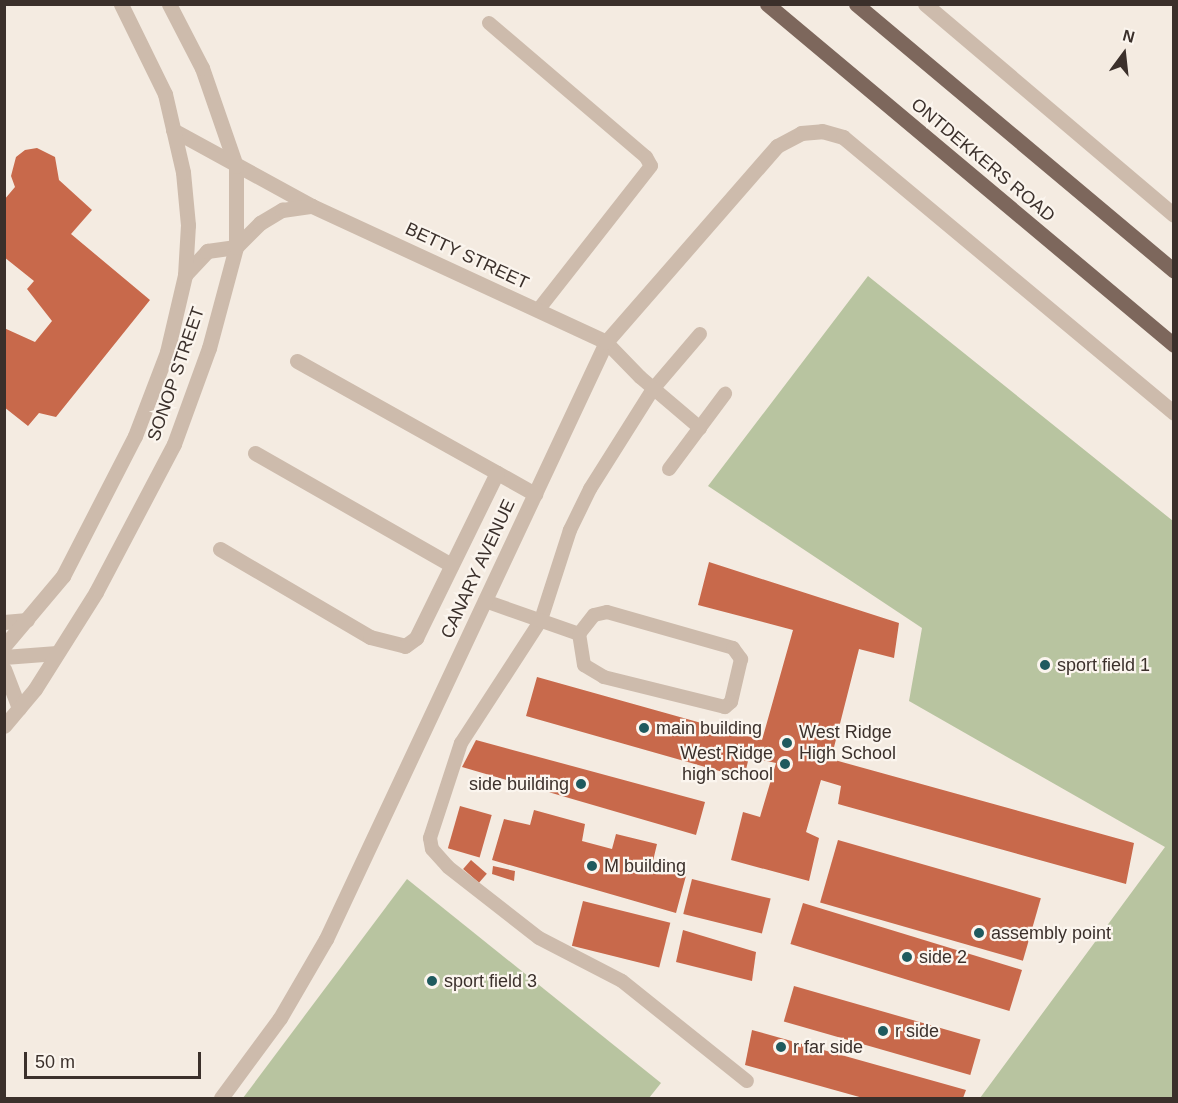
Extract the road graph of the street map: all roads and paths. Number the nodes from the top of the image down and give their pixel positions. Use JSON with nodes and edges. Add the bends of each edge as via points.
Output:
{"nodes":[{"id":1,"x":121,"y":4,"type":"edge"},
{"id":2,"x":169,"y":4,"type":"edge"},
{"id":3,"x":767,"y":4,"type":"edge"},
{"id":4,"x":856,"y":4,"type":"edge"},
{"id":5,"x":925,"y":4,"type":"edge"},
{"id":6,"x":489,"y":23,"type":"dead end"},
{"id":7,"x":173,"y":130,"type":"junction"},
{"id":8,"x":236,"y":166,"type":"junction"},
{"id":9,"x":312,"y":206,"type":"junction"},
{"id":10,"x":1173,"y":215,"type":"edge"},
{"id":11,"x":236,"y":247,"type":"junction"},
{"id":12,"x":1173,"y":272,"type":"edge"},
{"id":13,"x":185,"y":275,"type":"junction"},
{"id":14,"x":538,"y":310,"type":"junction"},
{"id":15,"x":700,"y":334,"type":"dead end"},
{"id":16,"x":606,"y":342,"type":"junction"},
{"id":17,"x":1173,"y":345,"type":"edge"},
{"id":18,"x":297,"y":361,"type":"dead end"},
{"id":19,"x":653,"y":389,"type":"junction"},
{"id":20,"x":725,"y":394,"type":"dead end"},
{"id":21,"x":1173,"y":413,"type":"edge"},
{"id":22,"x":700,"y":428,"type":"junction"},
{"id":23,"x":255,"y":453,"type":"dead end"},
{"id":24,"x":669,"y":469,"type":"dead end"},
{"id":25,"x":497,"y":472,"type":"junction"},
{"id":26,"x":535,"y":494,"type":"junction"},
{"id":27,"x":220,"y":549,"type":"dead end"},
{"id":28,"x":451,"y":565,"type":"junction"},
{"id":29,"x":485,"y":601,"type":"junction"},
{"id":30,"x":27,"y":620,"type":"junction"},
{"id":31,"x":541,"y":620,"type":"junction"},
{"id":32,"x":4,"y":622,"type":"edge"},
{"id":33,"x":579,"y":634,"type":"junction"},
{"id":34,"x":4,"y":646,"type":"edge"},
{"id":35,"x":57,"y":654,"type":"junction"},
{"id":36,"x":4,"y":657,"type":"edge"},
{"id":37,"x":4,"y":669,"type":"edge"},
{"id":38,"x":19,"y":708,"type":"junction"},
{"id":39,"x":4,"y":726,"type":"edge"},
{"id":40,"x":747,"y":1081,"type":"dead end"},
{"id":41,"x":221,"y":1098,"type":"edge"}],
"edges":[{"from":1,"to":7,"type":"street","name":"SONOP STREET","via":[[165,94]]},
{"from":2,"to":8,"type":"street","name":"SONOP STREET","via":[[202,68]]},
{"from":3,"to":17,"type":"main road","name":"ONTDEKKERS ROAD"},
{"from":4,"to":12,"type":"main road","name":"ONTDEKKERS ROAD"},
{"from":5,"to":10,"type":"street"},
{"from":6,"to":14,"type":"lane","via":[[646,157],[651,166]]},
{"from":7,"to":8,"type":"street","name":"BETTY STREET"},
{"from":7,"to":13,"type":"street","name":"SONOP STREET","via":[[183,172],[188,225]]},
{"from":8,"to":9,"type":"street","name":"BETTY STREET"},
{"from":8,"to":11,"type":"street","name":"SONOP STREET"},
{"from":9,"to":11,"type":"street","via":[[282,210]]},
{"from":9,"to":14,"type":"street","name":"BETTY STREET"},
{"from":11,"to":13,"type":"street","via":[[207,251]]},
{"from":11,"to":35,"type":"street","name":"SONOP STREET","via":[[209,348],[174,444],[96,592]]},
{"from":13,"to":30,"type":"street","name":"SONOP STREET","via":[[167,352],[135,436],[63,576]]},
{"from":14,"to":16,"type":"street","name":"BETTY STREET"},
{"from":15,"to":19,"type":"lane"},
{"from":16,"to":19,"type":"lane"},
{"from":16,"to":21,"type":"street","name":"CANARY AVENUE","via":[[777,146],[801,133],[822,131],[843,137]]},
{"from":16,"to":26,"type":"street","name":"CANARY AVENUE"},
{"from":18,"to":25,"type":"street"},
{"from":19,"to":22,"type":"lane"},
{"from":19,"to":31,"type":"lane","via":[[575,519]]},
{"from":20,"to":22,"type":"lane"},
{"from":22,"to":24,"type":"lane"},
{"from":23,"to":28,"type":"street"},
{"from":25,"to":26,"type":"street"},
{"from":25,"to":28,"type":"street"},
{"from":26,"to":29,"type":"street","name":"CANARY AVENUE"},
{"from":27,"to":28,"type":"street","via":[[370,637],[405,646],[416,638]]},
{"from":29,"to":31,"type":"lane"},
{"from":29,"to":41,"type":"street","name":"CANARY AVENUE","via":[[326,939],[280,1018]]},
{"from":30,"to":32,"type":"street"},
{"from":30,"to":34,"type":"street","name":"SONOP STREET"},
{"from":31,"to":33,"type":"lane"},
{"from":31,"to":40,"type":"lane","via":[[466,732],[432,828],[432,849],[448,867],[539,938],[622,981]]},
{"from":33,"to":33,"type":"lane","via":[[594,615],[607,612],[733,648],[741,659],[731,702],[725,707],[604,677],[584,665]]},
{"from":35,"to":36,"type":"street"},
{"from":35,"to":38,"type":"street","name":"SONOP STREET"},
{"from":37,"to":38,"type":"street"},
{"from":38,"to":39,"type":"street","name":"SONOP STREET"}]}
